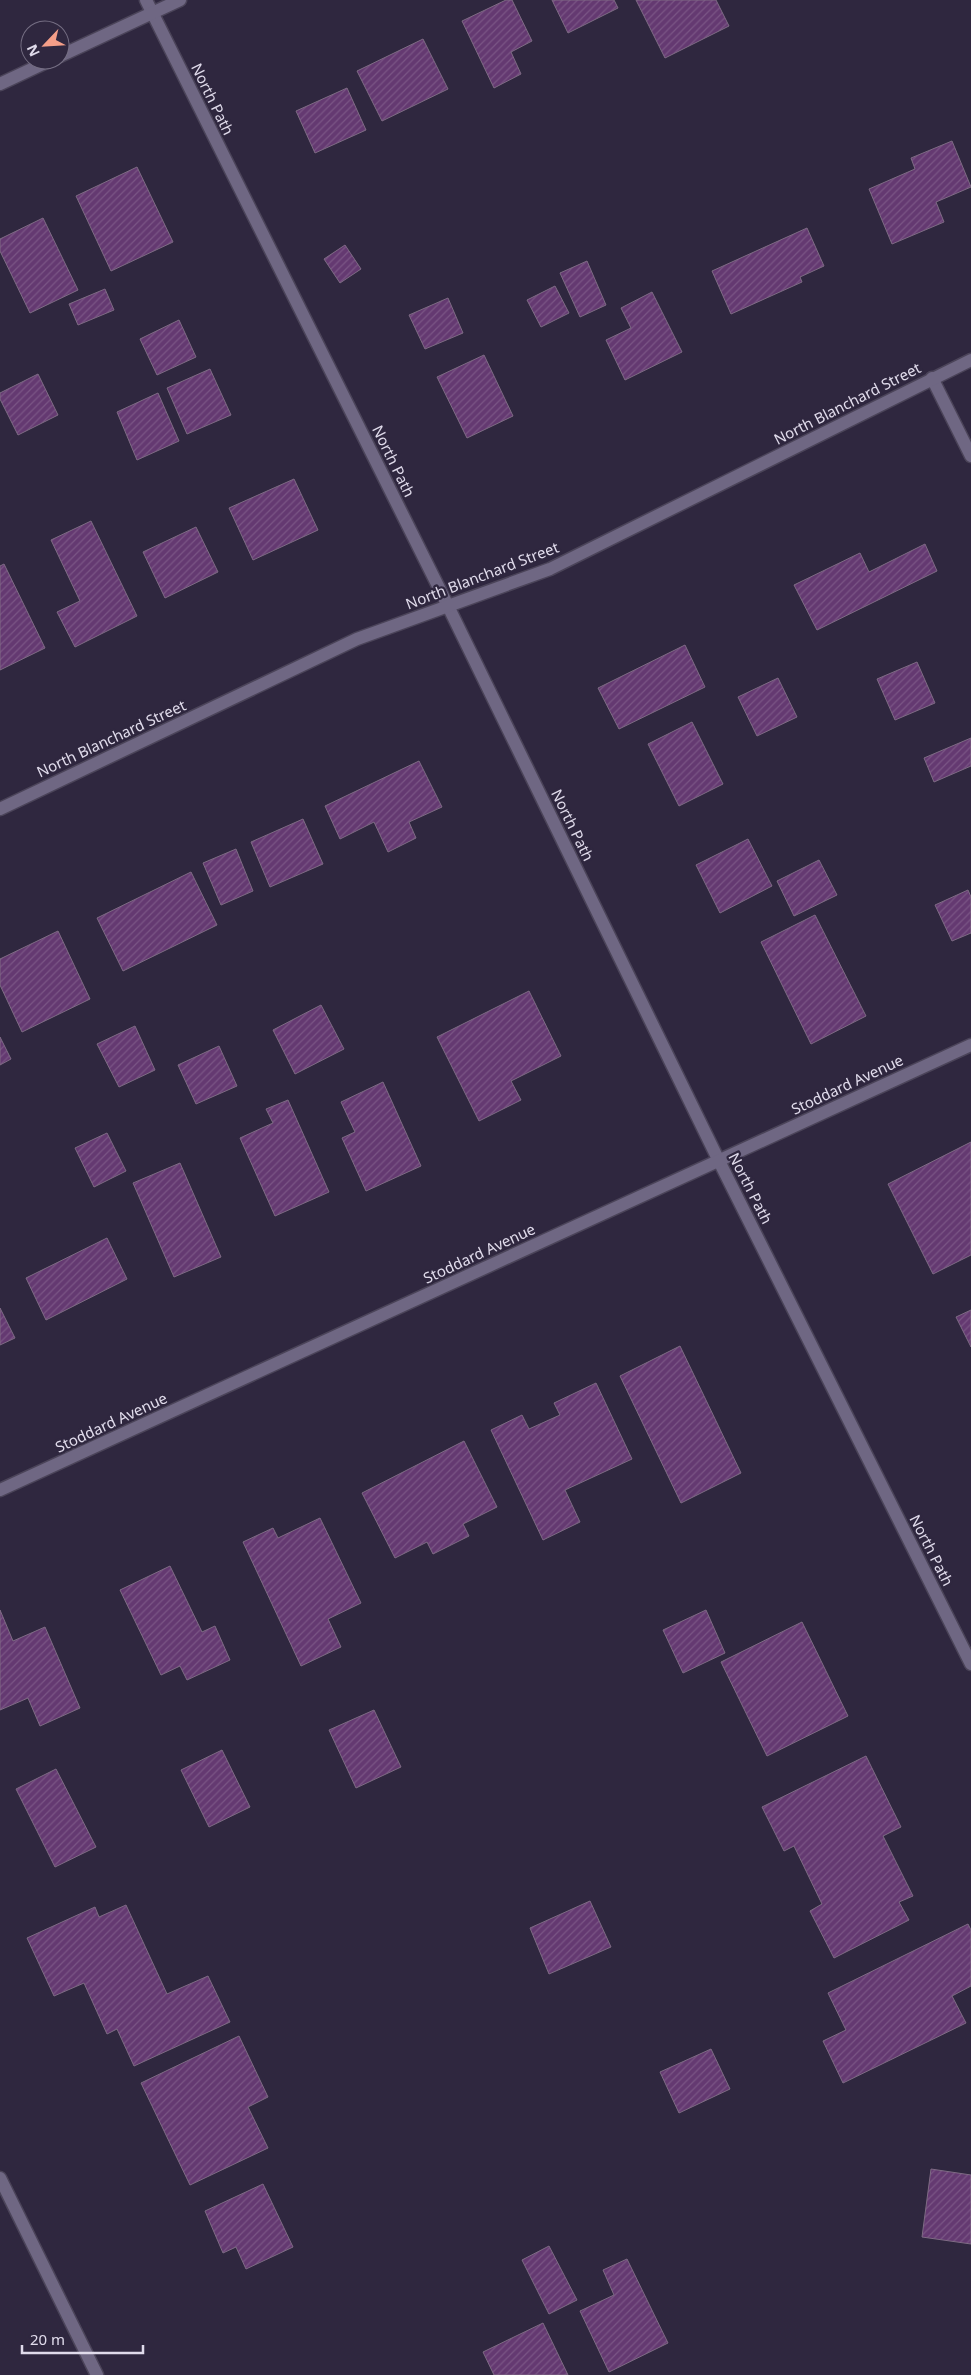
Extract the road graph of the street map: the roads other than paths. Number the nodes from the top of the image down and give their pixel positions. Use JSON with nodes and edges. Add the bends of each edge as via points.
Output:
{"nodes":[{"id":1,"x":146,"y":0,"type":"edge"},
{"id":2,"x":180,"y":0,"type":"edge"},
{"id":3,"x":152,"y":13,"type":"junction"},
{"id":4,"x":70,"y":51,"type":"edge"},
{"id":5,"x":30,"y":70,"type":"edge"},
{"id":6,"x":0,"y":84,"type":"edge"},
{"id":7,"x":971,"y":360,"type":"edge"},
{"id":8,"x":932,"y":378,"type":"junction"},
{"id":9,"x":971,"y":456,"type":"edge"},
{"id":10,"x":448,"y":606,"type":"junction"},
{"id":11,"x":0,"y":809,"type":"edge"},
{"id":12,"x":971,"y":1045,"type":"edge"},
{"id":13,"x":719,"y":1161,"type":"junction"},
{"id":14,"x":0,"y":1490,"type":"edge"},
{"id":15,"x":971,"y":1664,"type":"edge"},
{"id":16,"x":0,"y":2180,"type":"edge"},
{"id":17,"x":97,"y":2375,"type":"edge"}],
"edges":[{"from":1,"to":3,"type":"street","name":"North Path"},
{"from":2,"to":3,"type":"street"},
{"from":3,"to":4,"type":"street"},
{"from":3,"to":10,"type":"street","name":"North Path"},
{"from":5,"to":6,"type":"street"},
{"from":7,"to":8,"type":"street","name":"North Blanchard Street"},
{"from":8,"to":9,"type":"street"},
{"from":8,"to":10,"type":"street","name":"North Blanchard Street","via":[[550,570]]},
{"from":10,"to":11,"type":"street","name":"North Blanchard Street","via":[[356,639]]},
{"from":10,"to":13,"type":"street","name":"North Path"},
{"from":12,"to":13,"type":"street","name":"Stoddard Avenue"},
{"from":13,"to":14,"type":"street","name":"Stoddard Avenue"},
{"from":13,"to":15,"type":"street","name":"North Path"},
{"from":16,"to":17,"type":"street"}]}
